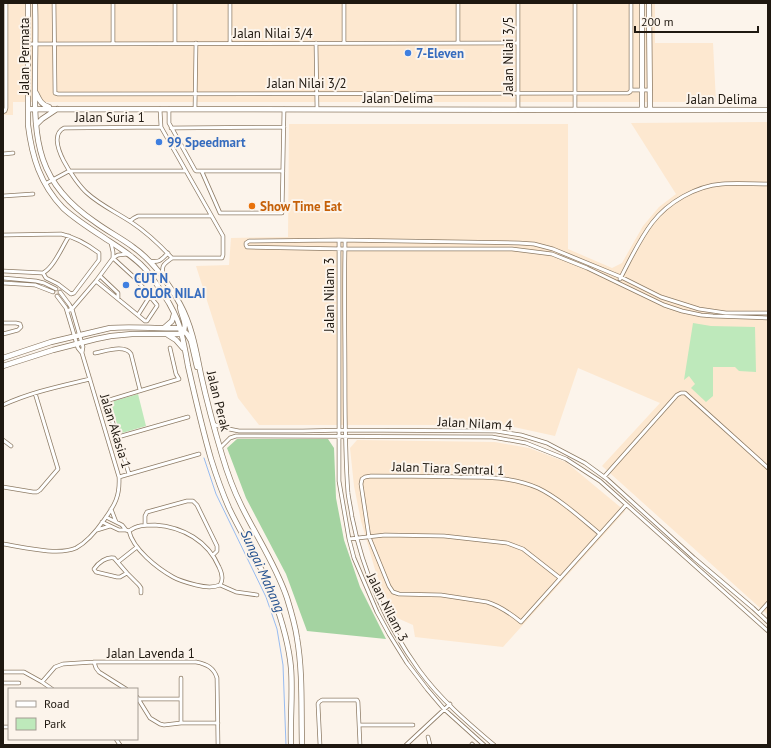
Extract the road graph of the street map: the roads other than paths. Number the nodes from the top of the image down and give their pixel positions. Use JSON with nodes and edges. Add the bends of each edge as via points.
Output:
{"nodes":[{"id":1,"x":6,"y":3,"type":"edge"},
{"id":2,"x":28,"y":3,"type":"edge"},
{"id":3,"x":36,"y":3,"type":"edge"},
{"id":4,"x":54,"y":3,"type":"edge"},
{"id":5,"x":113,"y":3,"type":"edge"},
{"id":6,"x":175,"y":3,"type":"edge"},
{"id":7,"x":230,"y":3,"type":"edge"},
{"id":8,"x":344,"y":3,"type":"edge"},
{"id":9,"x":458,"y":3,"type":"edge"},
{"id":10,"x":518,"y":3,"type":"edge"},
{"id":11,"x":575,"y":3,"type":"edge"},
{"id":12,"x":631,"y":3,"type":"edge"},
{"id":13,"x":642,"y":3,"type":"edge"},
{"id":14,"x":649,"y":3,"type":"edge"},
{"id":15,"x":175,"y":43,"type":"junction"},
{"id":16,"x":196,"y":43,"type":"junction"},
{"id":17,"x":230,"y":43,"type":"junction"},
{"id":18,"x":316,"y":43,"type":"junction"},
{"id":19,"x":344,"y":43,"type":"junction"},
{"id":20,"x":458,"y":43,"type":"junction"},
{"id":21,"x":518,"y":43,"type":"junction"},
{"id":22,"x":28,"y":44,"type":"junction"},
{"id":23,"x":36,"y":44,"type":"junction"},
{"id":24,"x":54,"y":44,"type":"junction"},
{"id":25,"x":113,"y":44,"type":"junction"},
{"id":26,"x":5,"y":67,"type":"edge"},
{"id":27,"x":631,"y":90,"type":"junction"},
{"id":28,"x":642,"y":90,"type":"junction"},
{"id":29,"x":650,"y":90,"type":"junction"},
{"id":30,"x":35,"y":91,"type":"junction"},
{"id":31,"x":518,"y":93,"type":"junction"},
{"id":32,"x":575,"y":93,"type":"junction"},
{"id":33,"x":196,"y":94,"type":"junction"},
{"id":34,"x":317,"y":94,"type":"junction"},
{"id":35,"x":28,"y":109,"type":"junction"},
{"id":36,"x":36,"y":109,"type":"junction"},
{"id":37,"x":57,"y":109,"type":"junction"},
{"id":38,"x":160,"y":109,"type":"junction"},
{"id":39,"x":169,"y":109,"type":"junction"},
{"id":40,"x":195,"y":109,"type":"junction"},
{"id":41,"x":284,"y":109,"type":"junction"},
{"id":42,"x":317,"y":109,"type":"junction"},
{"id":43,"x":518,"y":110,"type":"junction"},
{"id":44,"x":575,"y":110,"type":"junction"},
{"id":45,"x":642,"y":110,"type":"junction"},
{"id":46,"x":650,"y":110,"type":"junction"},
{"id":47,"x":768,"y":110,"type":"edge"},
{"id":48,"x":3,"y":112,"type":"edge"},
{"id":49,"x":36,"y":126,"type":"junction"},
{"id":50,"x":161,"y":127,"type":"junction"},
{"id":51,"x":171,"y":128,"type":"junction"},
{"id":52,"x":284,"y":128,"type":"junction"},
{"id":53,"x":13,"y":153,"type":"dead end"},
{"id":54,"x":3,"y":154,"type":"edge"},
{"id":55,"x":69,"y":171,"type":"junction"},
{"id":56,"x":185,"y":171,"type":"junction"},
{"id":57,"x":283,"y":171,"type":"junction"},
{"id":58,"x":202,"y":172,"type":"junction"},
{"id":59,"x":53,"y":180,"type":"junction"},
{"id":60,"x":45,"y":184,"type":"junction"},
{"id":61,"x":768,"y":184,"type":"edge"},
{"id":62,"x":33,"y":194,"type":"dead end"},
{"id":63,"x":3,"y":196,"type":"edge"},
{"id":64,"x":211,"y":216,"type":"junction"},
{"id":65,"x":130,"y":221,"type":"junction"},
{"id":66,"x":3,"y":236,"type":"edge"},
{"id":67,"x":69,"y":236,"type":"junction"},
{"id":68,"x":340,"y":240,"type":"junction"},
{"id":69,"x":345,"y":241,"type":"junction"},
{"id":70,"x":110,"y":242,"type":"junction"},
{"id":71,"x":339,"y":249,"type":"junction"},
{"id":72,"x":345,"y":249,"type":"junction"},
{"id":73,"x":168,"y":253,"type":"junction"},
{"id":74,"x":128,"y":254,"type":"junction"},
{"id":75,"x":113,"y":258,"type":"junction"},
{"id":76,"x":172,"y":258,"type":"junction"},
{"id":77,"x":150,"y":261,"type":"junction"},
{"id":78,"x":3,"y":271,"type":"edge"},
{"id":79,"x":42,"y":273,"type":"junction"},
{"id":80,"x":100,"y":276,"type":"junction"},
{"id":81,"x":621,"y":277,"type":"junction"},
{"id":82,"x":3,"y":278,"type":"edge"},
{"id":83,"x":164,"y":278,"type":"junction"},
{"id":84,"x":96,"y":281,"type":"junction"},
{"id":85,"x":618,"y":282,"type":"junction"},
{"id":86,"x":3,"y":283,"type":"edge"},
{"id":87,"x":56,"y":289,"type":"dead end"},
{"id":88,"x":53,"y":292,"type":"dead end"},
{"id":89,"x":60,"y":292,"type":"dead end"},
{"id":90,"x":57,"y":296,"type":"dead end"},
{"id":91,"x":150,"y":296,"type":"junction"},
{"id":92,"x":118,"y":299,"type":"junction"},
{"id":93,"x":179,"y":303,"type":"junction"},
{"id":94,"x":72,"y":309,"type":"junction"},
{"id":95,"x":67,"y":311,"type":"junction"},
{"id":96,"x":768,"y":313,"type":"edge"},
{"id":97,"x":174,"y":314,"type":"junction"},
{"id":98,"x":138,"y":315,"type":"junction"},
{"id":99,"x":768,"y":318,"type":"edge"},
{"id":100,"x":3,"y":324,"type":"edge"},
{"id":101,"x":164,"y":328,"type":"junction"},
{"id":102,"x":182,"y":331,"type":"junction"},
{"id":103,"x":3,"y":334,"type":"edge"},
{"id":104,"x":166,"y":334,"type":"junction"},
{"id":105,"x":77,"y":336,"type":"junction"},
{"id":106,"x":79,"y":343,"type":"junction"},
{"id":107,"x":170,"y":348,"type":"dead end"},
{"id":108,"x":184,"y":349,"type":"junction"},
{"id":109,"x":95,"y":353,"type":"dead end"},
{"id":110,"x":3,"y":358,"type":"edge"},
{"id":111,"x":3,"y":366,"type":"edge"},
{"id":112,"x":201,"y":375,"type":"junction"},
{"id":113,"x":90,"y":379,"type":"junction"},
{"id":114,"x":140,"y":390,"type":"junction"},
{"id":115,"x":35,"y":393,"type":"junction"},
{"id":116,"x":3,"y":405,"type":"edge"},
{"id":117,"x":188,"y":417,"type":"dead end"},
{"id":118,"x":213,"y":424,"type":"junction"},
{"id":119,"x":339,"y":430,"type":"junction"},
{"id":120,"x":346,"y":430,"type":"junction"},
{"id":121,"x":339,"y":436,"type":"junction"},
{"id":122,"x":345,"y":436,"type":"junction"},
{"id":123,"x":118,"y":437,"type":"junction"},
{"id":124,"x":3,"y":440,"type":"edge"},
{"id":125,"x":11,"y":446,"type":"dead end"},
{"id":126,"x":220,"y":448,"type":"junction"},
{"id":127,"x":199,"y":454,"type":"dead end"},
{"id":128,"x":768,"y":468,"type":"edge"},
{"id":129,"x":129,"y":474,"type":"junction"},
{"id":130,"x":119,"y":477,"type":"junction"},
{"id":131,"x":604,"y":477,"type":"junction"},
{"id":132,"x":3,"y":487,"type":"edge"},
{"id":133,"x":626,"y":505,"type":"junction"},
{"id":134,"x":111,"y":509,"type":"junction"},
{"id":135,"x":106,"y":517,"type":"junction"},
{"id":136,"x":102,"y":522,"type":"junction"},
{"id":137,"x":116,"y":522,"type":"junction"},
{"id":138,"x":145,"y":525,"type":"junction"},
{"id":139,"x":110,"y":526,"type":"junction"},
{"id":140,"x":95,"y":530,"type":"junction"},
{"id":141,"x":127,"y":530,"type":"junction"},
{"id":142,"x":600,"y":534,"type":"junction"},
{"id":143,"x":369,"y":536,"type":"junction"},
{"id":144,"x":356,"y":538,"type":"junction"},
{"id":145,"x":349,"y":539,"type":"junction"},
{"id":146,"x":3,"y":544,"type":"edge"},
{"id":147,"x":136,"y":547,"type":"junction"},
{"id":148,"x":213,"y":555,"type":"junction"},
{"id":149,"x":118,"y":562,"type":"junction"},
{"id":150,"x":127,"y":573,"type":"junction"},
{"id":151,"x":560,"y":578,"type":"junction"},
{"id":152,"x":220,"y":585,"type":"junction"},
{"id":153,"x":141,"y":593,"type":"dead end"},
{"id":154,"x":257,"y":595,"type":"dead end"},
{"id":155,"x":768,"y":603,"type":"edge"},
{"id":156,"x":759,"y":613,"type":"junction"},
{"id":157,"x":768,"y":622,"type":"edge"},
{"id":158,"x":768,"y":631,"type":"edge"},
{"id":159,"x":94,"y":662,"type":"junction"},
{"id":160,"x":3,"y":672,"type":"edge"},
{"id":161,"x":181,"y":678,"type":"dead end"},
{"id":162,"x":42,"y":682,"type":"junction"},
{"id":163,"x":3,"y":683,"type":"edge"},
{"id":164,"x":19,"y":683,"type":"dead end"},
{"id":165,"x":51,"y":688,"type":"edge"},
{"id":166,"x":124,"y":688,"type":"edge"},
{"id":167,"x":138,"y":698,"type":"edge"},
{"id":168,"x":181,"y":700,"type":"junction"},
{"id":169,"x":450,"y":704,"type":"junction"},
{"id":170,"x":444,"y":709,"type":"junction"},
{"id":171,"x":181,"y":723,"type":"junction"},
{"id":172,"x":218,"y":723,"type":"junction"},
{"id":173,"x":360,"y":725,"type":"junction"},
{"id":174,"x":413,"y":725,"type":"dead end"},
{"id":175,"x":428,"y":737,"type":"dead end"},
{"id":176,"x":218,"y":745,"type":"edge"},
{"id":177,"x":291,"y":745,"type":"edge"},
{"id":178,"x":302,"y":745,"type":"edge"},
{"id":179,"x":320,"y":745,"type":"edge"},
{"id":180,"x":360,"y":745,"type":"edge"},
{"id":181,"x":406,"y":745,"type":"edge"},
{"id":182,"x":430,"y":745,"type":"edge"},
{"id":183,"x":484,"y":745,"type":"edge"},
{"id":184,"x":494,"y":745,"type":"edge"}],
"edges":[{"from":1,"to":26,"type":"street"},
{"from":2,"to":22,"type":"main road","name":"Jalan Permata"},
{"from":3,"to":23,"type":"main road","name":"Jalan Permata"},
{"from":4,"to":24,"type":"street"},
{"from":5,"to":25,"type":"street"},
{"from":6,"to":15,"type":"street"},
{"from":7,"to":17,"type":"street"},
{"from":8,"to":19,"type":"street"},
{"from":9,"to":20,"type":"street"},
{"from":10,"to":21,"type":"street","name":"Jalan Nilai 3/5"},
{"from":11,"to":32,"type":"street"},
{"from":12,"to":27,"type":"street"},
{"from":13,"to":28,"type":"main road"},
{"from":14,"to":29,"type":"main road"},
{"from":15,"to":16,"type":"street","name":"Jalan Nilai 3/4"},
{"from":15,"to":25,"type":"street","name":"Jalan Nilai 3/4"},
{"from":16,"to":17,"type":"street","name":"Jalan Nilai 3/4"},
{"from":16,"to":33,"type":"street"},
{"from":17,"to":18,"type":"street","name":"Jalan Nilai 3/4"},
{"from":18,"to":19,"type":"street","name":"Jalan Nilai 3/4"},
{"from":18,"to":34,"type":"street"},
{"from":19,"to":20,"type":"street","name":"Jalan Nilai 3/4"},
{"from":20,"to":21,"type":"street","name":"Jalan Nilai 3/4"},
{"from":21,"to":31,"type":"street","name":"Jalan Nilai 3/5"},
{"from":22,"to":23,"type":"street","name":"Jalan Nilai 3/4"},
{"from":22,"to":35,"type":"main road","name":"Jalan Permata"},
{"from":23,"to":24,"type":"street","name":"Jalan Nilai 3/4"},
{"from":23,"to":30,"type":"main road","name":"Jalan Permata"},
{"from":24,"to":25,"type":"street","name":"Jalan Nilai 3/4"},
{"from":24,"to":33,"type":"street","name":"Jalan Nilai 3/2","via":[[56,94]]},
{"from":26,"to":48,"type":"street","via":[[6,108]]},
{"from":27,"to":28,"type":"street","name":"Jalan Nilai 3/2"},
{"from":27,"to":32,"type":"street","name":"Jalan Nilai 3/2","via":[[628,93]]},
{"from":28,"to":29,"type":"street","name":"Jalan Nilai 3/2"},
{"from":28,"to":45,"type":"main road"},
{"from":29,"to":46,"type":"main road"},
{"from":30,"to":36,"type":"main road","name":"Jalan Permata"},
{"from":30,"to":37,"type":"main road","via":[[42,104]]},
{"from":31,"to":32,"type":"street","name":"Jalan Nilai 3/2"},
{"from":31,"to":34,"type":"street","name":"Jalan Nilai 3/2"},
{"from":31,"to":43,"type":"street","name":"Jalan Nilai 3/5"},
{"from":32,"to":44,"type":"street"},
{"from":33,"to":34,"type":"street","name":"Jalan Nilai 3/2"},
{"from":33,"to":40,"type":"street"},
{"from":34,"to":42,"type":"street"},
{"from":35,"to":36,"type":"main road","name":"Jalan Delima"},
{"from":35,"to":60,"type":"main road","name":"Jalan Perak","via":[[34,160]]},
{"from":36,"to":37,"type":"main road","name":"Jalan Delima"},
{"from":36,"to":49,"type":"main road","name":"Jalan Perak"},
{"from":37,"to":38,"type":"main road","name":"Jalan Delima"},
{"from":37,"to":49,"type":"main road"},
{"from":38,"to":39,"type":"main road","name":"Jalan Delima"},
{"from":38,"to":50,"type":"street"},
{"from":39,"to":40,"type":"main road","name":"Jalan Delima"},
{"from":39,"to":51,"type":"street","via":[[168,122]]},
{"from":40,"to":41,"type":"main road","name":"Jalan Delima"},
{"from":41,"to":42,"type":"main road","name":"Jalan Delima"},
{"from":41,"to":52,"type":"street"},
{"from":42,"to":43,"type":"main road","name":"Jalan Delima"},
{"from":43,"to":44,"type":"main road","name":"Jalan Delima"},
{"from":44,"to":45,"type":"main road","name":"Jalan Delima"},
{"from":45,"to":46,"type":"main road","name":"Jalan Delima"},
{"from":46,"to":47,"type":"main road","name":"Jalan Delima"},
{"from":49,"to":59,"type":"main road","name":"Jalan Perak","via":[[42,157]]},
{"from":50,"to":55,"type":"street","name":"Jalan Suria 1","via":[[64,128],[57,136],[58,149]]},
{"from":50,"to":56,"type":"street"},
{"from":51,"to":52,"type":"street"},
{"from":51,"to":58,"type":"street","via":[[195,171]]},
{"from":52,"to":57,"type":"street"},
{"from":53,"to":54,"type":"street"},
{"from":55,"to":56,"type":"street"},
{"from":55,"to":59,"type":"street"},
{"from":55,"to":65,"type":"street","via":[[94,199]]},
{"from":56,"to":64,"type":"street"},
{"from":57,"to":58,"type":"street"},
{"from":57,"to":58,"type":"street","via":[[282,213],[220,213]]},
{"from":59,"to":60,"type":"street"},
{"from":59,"to":77,"type":"main road","name":"Jalan Perak","via":[[78,210],[134,247]]},
{"from":60,"to":70,"type":"main road","name":"Jalan Perak","via":[[68,212]]},
{"from":61,"to":81,"type":"street","via":[[708,186],[680,199],[666,208],[643,235]]},
{"from":62,"to":63,"type":"street"},
{"from":64,"to":65,"type":"street","via":[[138,216]]},
{"from":64,"to":76,"type":"street","via":[[223,236],[222,258]]},
{"from":65,"to":73,"type":"street"},
{"from":66,"to":67,"type":"street"},
{"from":67,"to":79,"type":"street","via":[[49,268]]},
{"from":67,"to":79,"type":"street","via":[[99,253],[99,260],[71,294]]},
{"from":68,"to":69,"type":"street","name":"Jalan Nilam 3"},
{"from":68,"to":71,"type":"street","name":"Jalan Nilam 3"},
{"from":68,"to":71,"type":"street","via":[[246,243],[247,247]]},
{"from":69,"to":72,"type":"street"},
{"from":69,"to":81,"type":"street","name":"Jalan Nilam 3","via":[[534,244],[553,249]]},
{"from":70,"to":74,"type":"main road","name":"Jalan Perak"},
{"from":70,"to":75,"type":"street"},
{"from":71,"to":72,"type":"street"},
{"from":71,"to":119,"type":"street","name":"Jalan Nilam 3"},
{"from":72,"to":85,"type":"street","name":"Jalan Nilam 3","via":[[527,250],[552,254]]},
{"from":72,"to":120,"type":"street","name":"Jalan Nilam 3"},
{"from":73,"to":76,"type":"street"},
{"from":73,"to":77,"type":"street","via":[[160,261]]},
{"from":74,"to":75,"type":"street"},
{"from":74,"to":97,"type":"main road","name":"Jalan Perak","via":[[147,271]]},
{"from":75,"to":80,"type":"street"},
{"from":75,"to":91,"type":"street"},
{"from":76,"to":83,"type":"street","via":[[162,268]]},
{"from":77,"to":83,"type":"main road","name":"Jalan Perak"},
{"from":78,"to":79,"type":"street"},
{"from":80,"to":84,"type":"street"},
{"from":80,"to":92,"type":"street","via":[[118,293]]},
{"from":81,"to":85,"type":"street"},
{"from":81,"to":96,"type":"street","name":"Jalan Nilam 3","via":[[660,297],[699,309],[726,313]]},
{"from":82,"to":87,"type":"street","via":[[36,280]]},
{"from":83,"to":93,"type":"main road","name":"Jalan Perak"},
{"from":84,"to":92,"type":"street"},
{"from":84,"to":94,"type":"street"},
{"from":85,"to":99,"type":"street","name":"Jalan Nilam 3","via":[[682,311],[713,316]]},
{"from":86,"to":88,"type":"street","via":[[35,285]]},
{"from":89,"to":94,"type":"street"},
{"from":90,"to":95,"type":"street"},
{"from":91,"to":98,"type":"street"},
{"from":91,"to":98,"type":"street","via":[[157,306],[146,321]]},
{"from":92,"to":98,"type":"street"},
{"from":93,"to":102,"type":"main road","via":[[186,325]]},
{"from":93,"to":112,"type":"main road","name":"Jalan Perak","via":[[193,334]]},
{"from":94,"to":95,"type":"street"},
{"from":94,"to":105,"type":"street"},
{"from":95,"to":105,"type":"street"},
{"from":97,"to":101,"type":"main road"},
{"from":97,"to":102,"type":"main road","name":"Jalan Perak"},
{"from":100,"to":103,"type":"street","via":[[16,323],[21,327]]},
{"from":101,"to":102,"type":"main road"},
{"from":101,"to":105,"type":"main road","via":[[119,327]]},
{"from":102,"to":104,"type":"main road"},
{"from":102,"to":108,"type":"main road","name":"Jalan Perak"},
{"from":102,"to":112,"type":"main road","via":[[190,340]]},
{"from":104,"to":106,"type":"main road","via":[[111,336]]},
{"from":104,"to":108,"type":"main road"},
{"from":105,"to":106,"type":"street","name":"Jalan Akasia 1"},
{"from":105,"to":110,"type":"main road"},
{"from":106,"to":111,"type":"main road"},
{"from":106,"to":113,"type":"street","name":"Jalan Akasia 1","via":[[78,348]]},
{"from":107,"to":114,"type":"street","via":[[179,379]]},
{"from":108,"to":177,"type":"main road","name":"Jalan Perak","via":[[219,484],[265,577],[281,622],[291,667]]},
{"from":109,"to":114,"type":"street","via":[[123,348],[129,351]]},
{"from":112,"to":118,"type":"main road","name":"Jalan Perak"},
{"from":113,"to":115,"type":"street"},
{"from":113,"to":130,"type":"street","name":"Jalan Akasia 1"},
{"from":114,"to":123,"type":"street","via":[[106,401]]},
{"from":115,"to":116,"type":"street"},
{"from":115,"to":132,"type":"street","via":[[58,469],[37,492]]},
{"from":117,"to":123,"type":"street"},
{"from":118,"to":119,"type":"street","name":"Jalan Nilam 4","via":[[239,431]]},
{"from":118,"to":126,"type":"main road","name":"Jalan Perak"},
{"from":119,"to":120,"type":"street","name":"Jalan Nilam 4"},
{"from":119,"to":121,"type":"street","name":"Jalan Nilam 3"},
{"from":120,"to":122,"type":"street","name":"Jalan Nilam 3"},
{"from":120,"to":131,"type":"street","name":"Jalan Nilam 4","via":[[496,431],[547,443],[585,463]]},
{"from":121,"to":122,"type":"street","name":"Jalan Nilam 4"},
{"from":121,"to":126,"type":"street","name":"Jalan Nilam 4","via":[[236,436]]},
{"from":121,"to":145,"type":"street","name":"Jalan Nilam 3","via":[[339,481]]},
{"from":122,"to":133,"type":"street","name":"Jalan Nilam 4","via":[[492,438],[526,443],[566,459],[600,481]]},
{"from":122,"to":144,"type":"street","name":"Jalan Nilam 3","via":[[348,494]]},
{"from":123,"to":129,"type":"street"},
{"from":124,"to":125,"type":"street"},
{"from":126,"to":178,"type":"main road","name":"Jalan Perak","via":[[240,504],[284,590],[294,625],[301,667]]},
{"from":127,"to":129,"type":"street"},
{"from":128,"to":131,"type":"street","via":[[685,393],[680,393]]},
{"from":129,"to":130,"type":"street"},
{"from":130,"to":134,"type":"street","name":"Jalan Akasia 1","via":[[119,492]]},
{"from":131,"to":156,"type":"street","name":"Jalan Nilam 4"},
{"from":133,"to":142,"type":"street"},
{"from":133,"to":158,"type":"street","name":"Jalan Nilam 4"},
{"from":134,"to":135,"type":"street","name":"Jalan Akasia 1"},
{"from":134,"to":137,"type":"street"},
{"from":135,"to":136,"type":"street","name":"Jalan Akasia 1"},
{"from":135,"to":137,"type":"street"},
{"from":136,"to":139,"type":"street"},
{"from":136,"to":140,"type":"street","name":"Jalan Akasia 1"},
{"from":137,"to":141,"type":"street"},
{"from":138,"to":141,"type":"street"},
{"from":138,"to":148,"type":"street","via":[[181,530],[204,544]]},
{"from":138,"to":148,"type":"street","via":[[147,512],[193,501],[217,546]]},
{"from":139,"to":140,"type":"street"},
{"from":139,"to":141,"type":"street"},
{"from":140,"to":146,"type":"street","name":"Jalan Akasia 1","via":[[80,545],[63,551]]},
{"from":141,"to":147,"type":"street"},
{"from":142,"to":143,"type":"street","name":"Jalan Tiara Sentral 1","via":[[551,495],[518,481],[445,476],[371,476],[363,478],[361,482]]},
{"from":142,"to":151,"type":"street"},
{"from":143,"to":144,"type":"street"},
{"from":143,"to":151,"type":"street","via":[[445,536],[507,543],[523,549]]},
{"from":143,"to":151,"type":"street","via":[[389,586],[396,594],[441,595],[486,602],[506,610],[520,622]]},
{"from":144,"to":145,"type":"street"},
{"from":144,"to":169,"type":"street","name":"Jalan Nilam 3","via":[[370,580],[396,635],[425,677]]},
{"from":145,"to":170,"type":"street","name":"Jalan Nilam 3","via":[[364,582],[389,634],[407,663]]},
{"from":147,"to":149,"type":"street"},
{"from":147,"to":152,"type":"street","via":[[161,570],[173,577],[199,585]]},
{"from":148,"to":152,"type":"street","via":[[223,576]]},
{"from":149,"to":150,"type":"street"},
{"from":149,"to":150,"type":"street","via":[[112,557],[107,557],[95,566],[94,570],[97,573],[118,577]]},
{"from":150,"to":153,"type":"street","via":[[139,585]]},
{"from":152,"to":154,"type":"street","via":[[236,592]]},
{"from":155,"to":156,"type":"street"},
{"from":156,"to":157,"type":"street","name":"Jalan Nilam 4"},
{"from":159,"to":162,"type":"street","name":"Jalan Lavenda 1","via":[[58,665]]},
{"from":159,"to":166,"type":"street","via":[[99,672]]},
{"from":159,"to":172,"type":"street","name":"Jalan Lavenda 1","via":[[206,664],[217,678]]},
{"from":160,"to":162,"type":"street","via":[[24,672]]},
{"from":161,"to":168,"type":"street"},
{"from":162,"to":165,"type":"street"},
{"from":163,"to":164,"type":"street"},
{"from":167,"to":168,"type":"street"},
{"from":167,"to":171,"type":"street","via":[[150,718],[160,724]]},
{"from":168,"to":171,"type":"street"},
{"from":169,"to":170,"type":"street"},
{"from":169,"to":184,"type":"street","name":"Jalan Nilam 3"},
{"from":170,"to":181,"type":"street"},
{"from":170,"to":183,"type":"street","name":"Jalan Nilam 3"},
{"from":171,"to":172,"type":"street"},
{"from":172,"to":176,"type":"street","name":"Jalan Lavenda 1"},
{"from":173,"to":174,"type":"street"},
{"from":173,"to":179,"type":"street","via":[[357,700],[322,700],[318,704]]},
{"from":173,"to":180,"type":"street"},
{"from":175,"to":182,"type":"street"}]}
